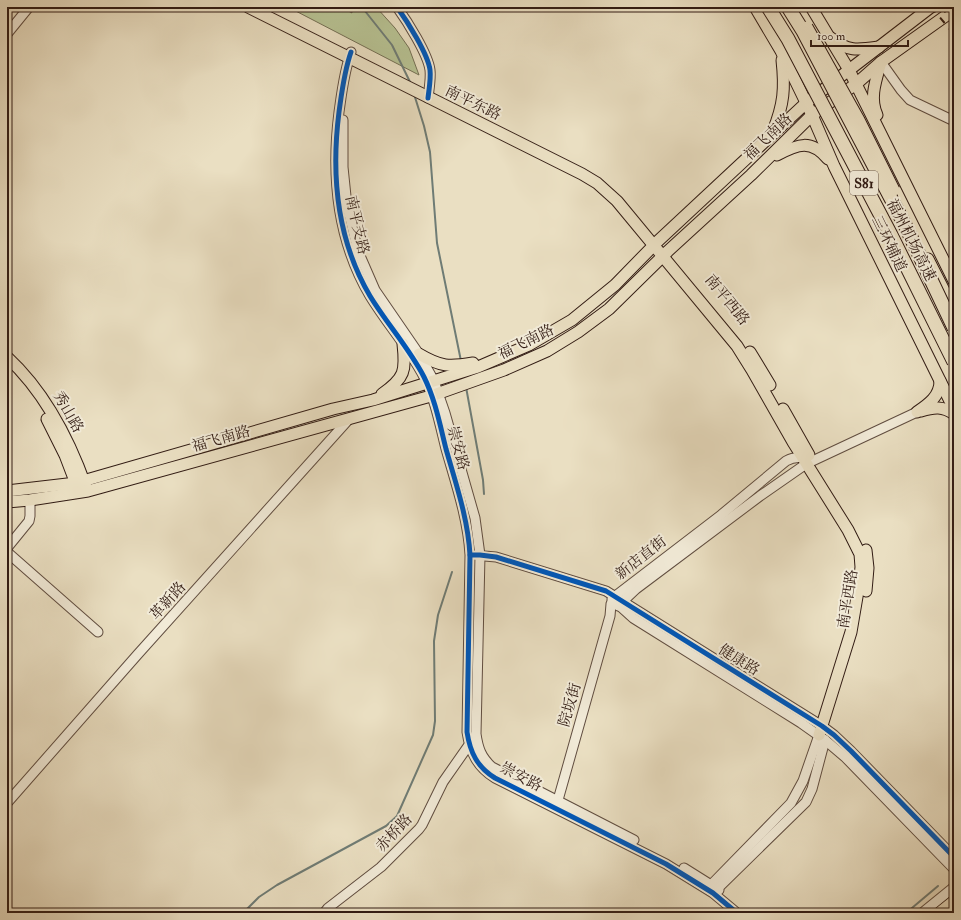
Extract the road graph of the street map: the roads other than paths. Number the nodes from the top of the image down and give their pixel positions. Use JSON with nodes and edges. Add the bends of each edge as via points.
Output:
{"nodes":[{"id":1,"x":30,"y":7,"type":"edge"},
{"id":2,"x":248,"y":7,"type":"edge"},
{"id":3,"x":262,"y":7,"type":"edge"},
{"id":4,"x":397,"y":7,"type":"edge"},
{"id":5,"x":754,"y":7,"type":"edge"},
{"id":6,"x":768,"y":7,"type":"edge"},
{"id":7,"x":788,"y":7,"type":"edge"},
{"id":8,"x":795,"y":7,"type":"edge"},
{"id":9,"x":811,"y":7,"type":"edge"},
{"id":10,"x":931,"y":7,"type":"edge"},
{"id":11,"x":954,"y":10,"type":"edge"},
{"id":12,"x":7,"y":34,"type":"edge"},
{"id":13,"x":829,"y":36,"type":"junction"},
{"id":14,"x":879,"y":47,"type":"junction"},
{"id":15,"x":781,"y":51,"type":"junction"},
{"id":16,"x":352,"y":57,"type":"junction"},
{"id":17,"x":881,"y":62,"type":"junction"},
{"id":18,"x":849,"y":70,"type":"junction"},
{"id":19,"x":856,"y":84,"type":"junction"},
{"id":20,"x":425,"y":93,"type":"junction"},
{"id":21,"x":806,"y":103,"type":"junction"},
{"id":22,"x":812,"y":115,"type":"junction"},
{"id":23,"x":954,"y":121,"type":"edge"},
{"id":24,"x":771,"y":135,"type":"junction"},
{"id":25,"x":834,"y":166,"type":"junction"},
{"id":26,"x":751,"y":175,"type":"junction"},
{"id":27,"x":907,"y":188,"type":"junction"},
{"id":28,"x":656,"y":243,"type":"junction"},
{"id":29,"x":665,"y":254,"type":"junction"},
{"id":30,"x":954,"y":281,"type":"edge"},
{"id":31,"x":954,"y":310,"type":"edge"},
{"id":32,"x":954,"y":328,"type":"edge"},
{"id":33,"x":403,"y":344,"type":"junction"},
{"id":34,"x":419,"y":354,"type":"junction"},
{"id":35,"x":7,"y":357,"type":"edge"},
{"id":36,"x":954,"y":362,"type":"edge"},
{"id":37,"x":7,"y":366,"type":"edge"},
{"id":38,"x":449,"y":371,"type":"junction"},
{"id":39,"x":940,"y":381,"type":"junction"},
{"id":40,"x":430,"y":383,"type":"junction"},
{"id":41,"x":435,"y":395,"type":"junction"},
{"id":42,"x":373,"y":400,"type":"junction"},
{"id":43,"x":954,"y":409,"type":"edge"},
{"id":44,"x":917,"y":412,"type":"junction"},
{"id":45,"x":954,"y":414,"type":"edge"},
{"id":46,"x":350,"y":418,"type":"junction"},
{"id":47,"x":807,"y":461,"type":"junction"},
{"id":48,"x":82,"y":487,"type":"junction"},
{"id":49,"x":7,"y":491,"type":"edge"},
{"id":50,"x":30,"y":500,"type":"junction"},
{"id":51,"x":7,"y":502,"type":"edge"},
{"id":52,"x":7,"y":548,"type":"edge"},
{"id":53,"x":7,"y":552,"type":"edge"},
{"id":54,"x":470,"y":555,"type":"junction"},
{"id":55,"x":480,"y":555,"type":"junction"},
{"id":56,"x":617,"y":601,"type":"junction"},
{"id":57,"x":610,"y":616,"type":"joint"},
{"id":58,"x":98,"y":632,"type":"dead end"},
{"id":59,"x":824,"y":733,"type":"junction"},
{"id":60,"x":476,"y":734,"type":"junction"},
{"id":61,"x":469,"y":744,"type":"junction"},
{"id":62,"x":558,"y":800,"type":"junction"},
{"id":63,"x":7,"y":803,"type":"edge"},
{"id":64,"x":954,"y":857,"type":"edge"},
{"id":65,"x":954,"y":869,"type":"edge"},
{"id":66,"x":954,"y":887,"type":"edge"},
{"id":67,"x":712,"y":889,"type":"junction"},
{"id":68,"x":954,"y":901,"type":"edge"},
{"id":69,"x":324,"y":913,"type":"edge"},
{"id":70,"x":737,"y":913,"type":"edge"},
{"id":71,"x":745,"y":913,"type":"edge"},
{"id":72,"x":922,"y":913,"type":"edge"},
{"id":73,"x":939,"y":913,"type":"edge"}],
"edges":[{"from":1,"to":12,"type":"street"},
{"from":2,"to":16,"type":"main road","name":"南平东路"},
{"from":3,"to":16,"type":"main road","name":"南平东路"},
{"from":4,"to":20,"type":"street","via":[[429,64],[430,74]]},
{"from":5,"to":15,"type":"main road","name":"三环辅道"},
{"from":6,"to":36,"type":"highway","name":"福州机场高速","number":"S81","bridge":true,"via":[[788,39],[884,221]]},
{"from":7,"to":32,"type":"highway","name":"福州机场高速","number":"S81","bridge":true,"via":[[906,227]]},
{"from":8,"to":31,"type":"main road","bridge":true,"via":[[859,120]]},
{"from":9,"to":13,"type":"main road"},
{"from":10,"to":14,"type":"main road","name":"福飞南路"},
{"from":11,"to":17,"type":"main road","name":"福飞南路"},
{"from":13,"to":14,"type":"main road","via":[[849,49]]},
{"from":13,"to":18,"type":"main road"},
{"from":14,"to":18,"type":"main road","name":"福飞南路"},
{"from":15,"to":21,"type":"main road","name":"三环辅道"},
{"from":15,"to":24,"type":"main road","via":[[784,93],[782,107]]},
{"from":16,"to":20,"type":"main road","name":"南平东路"},
{"from":16,"to":33,"type":"street","name":"南平支路","via":[[342,85],[336,138],[336,184],[342,222],[348,247],[360,277]]},
{"from":16,"to":34,"type":"street","name":"南平支路","via":[[344,109],[343,137],[344,182],[351,225],[372,285]]},
{"from":17,"to":19,"type":"main road","name":"福飞南路"},
{"from":17,"to":23,"type":"street","via":[[910,100]]},
{"from":17,"to":27,"type":"main road","via":[[873,105],[898,158]]},
{"from":18,"to":19,"type":"main road"},
{"from":18,"to":21,"type":"main road","name":"福飞南路"},
{"from":19,"to":22,"type":"main road","name":"福飞南路"},
{"from":19,"to":27,"type":"main road"},
{"from":20,"to":28,"type":"main road","name":"南平东路","via":[[530,141],[597,176],[621,197]]},
{"from":21,"to":22,"type":"main road","name":"三环辅道"},
{"from":21,"to":24,"type":"main road","name":"福飞南路"},
{"from":22,"to":25,"type":"main road","name":"三环辅道"},
{"from":22,"to":26,"type":"main road","name":"福飞南路"},
{"from":24,"to":28,"type":"main road","name":"福飞南路"},
{"from":25,"to":26,"type":"main road","via":[[814,146],[802,144],[776,156]]},
{"from":25,"to":39,"type":"main road","name":"三环辅道"},
{"from":26,"to":29,"type":"main road","name":"福飞南路"},
{"from":27,"to":30,"type":"main road"},
{"from":28,"to":29,"type":"main road","name":"南平东路"},
{"from":28,"to":38,"type":"main road","name":"福飞南路","via":[[615,285],[572,320],[543,338],[500,358]]},
{"from":29,"to":41,"type":"main road","name":"福飞南路","via":[[613,306],[578,332],[526,361]]},
{"from":29,"to":47,"type":"main road","name":"南平西路","via":[[752,356]]},
{"from":33,"to":40,"type":"street","name":"南平支路"},
{"from":33,"to":42,"type":"main road","via":[[403,374],[392,388]]},
{"from":34,"to":38,"type":"main road"},
{"from":34,"to":40,"type":"street","name":"南平支路"},
{"from":35,"to":48,"type":"main road","name":"秀山路","via":[[31,382],[53,415],[68,442]]},
{"from":37,"to":48,"type":"main road","name":"秀山路","via":[[22,382],[44,415]]},
{"from":38,"to":40,"type":"main road","name":"福飞南路"},
{"from":39,"to":43,"type":"main road","name":"三环辅道"},
{"from":39,"to":44,"type":"main road","via":[[936,395]]},
{"from":40,"to":41,"type":"street","name":"崇安路"},
{"from":40,"to":42,"type":"main road","name":"福飞南路"},
{"from":41,"to":46,"type":"main road","name":"福飞南路"},
{"from":41,"to":54,"type":"street","name":"崇安路","via":[[465,518]]},
{"from":41,"to":55,"type":"street","name":"崇安路","via":[[471,502]]},
{"from":42,"to":48,"type":"main road","name":"福飞南路","via":[[333,409]]},
{"from":44,"to":45,"type":"main road","via":[[943,408]]},
{"from":44,"to":47,"type":"street","name":"新店直街"},
{"from":46,"to":48,"type":"main road","name":"福飞南路"},
{"from":46,"to":63,"type":"street","name":"革新路"},
{"from":47,"to":56,"type":"street","name":"新店直街"},
{"from":47,"to":56,"type":"street","name":"新店直街","via":[[795,458],[786,462]]},
{"from":47,"to":59,"type":"main road","name":"南平西路","via":[[860,536],[868,562],[866,592],[856,643]]},
{"from":48,"to":49,"type":"main road","name":"福飞南路"},
{"from":48,"to":50,"type":"main road","name":"福飞南路"},
{"from":50,"to":51,"type":"main road","name":"福飞南路"},
{"from":50,"to":52,"type":"street","via":[[29,521]]},
{"from":53,"to":58,"type":"street"},
{"from":54,"to":55,"type":"street","name":"健康路"},
{"from":54,"to":61,"type":"street","name":"崇安路","via":[[467,732]]},
{"from":55,"to":56,"type":"street","name":"健康路","via":[[606,591]]},
{"from":55,"to":60,"type":"street","name":"崇安路"},
{"from":56,"to":57,"type":"street","name":"新店直街"},
{"from":56,"to":59,"type":"street","name":"健康路"},
{"from":57,"to":62,"type":"street","name":"院坂街"},
{"from":59,"to":64,"type":"street","name":"健康路","via":[[851,751]]},
{"from":59,"to":65,"type":"street","name":"健康路"},
{"from":59,"to":67,"type":"street","name":"南平西路","via":[[812,789],[806,802]]},
{"from":60,"to":61,"type":"street","name":"赤桥路"},
{"from":60,"to":62,"type":"street","name":"崇安路","via":[[481,754],[492,767]]},
{"from":61,"to":67,"type":"street","name":"崇安路","via":[[477,762],[495,778],[652,856]]},
{"from":61,"to":69,"type":"street","name":"赤桥路","via":[[443,782],[422,825],[381,867]]},
{"from":62,"to":67,"type":"street","name":"崇安路","via":[[669,859]]},
{"from":66,"to":72,"type":"street"},
{"from":67,"to":70,"type":"street","name":"崇安路"},
{"from":67,"to":71,"type":"street","name":"崇安路"},
{"from":68,"to":73,"type":"main road"}]}
